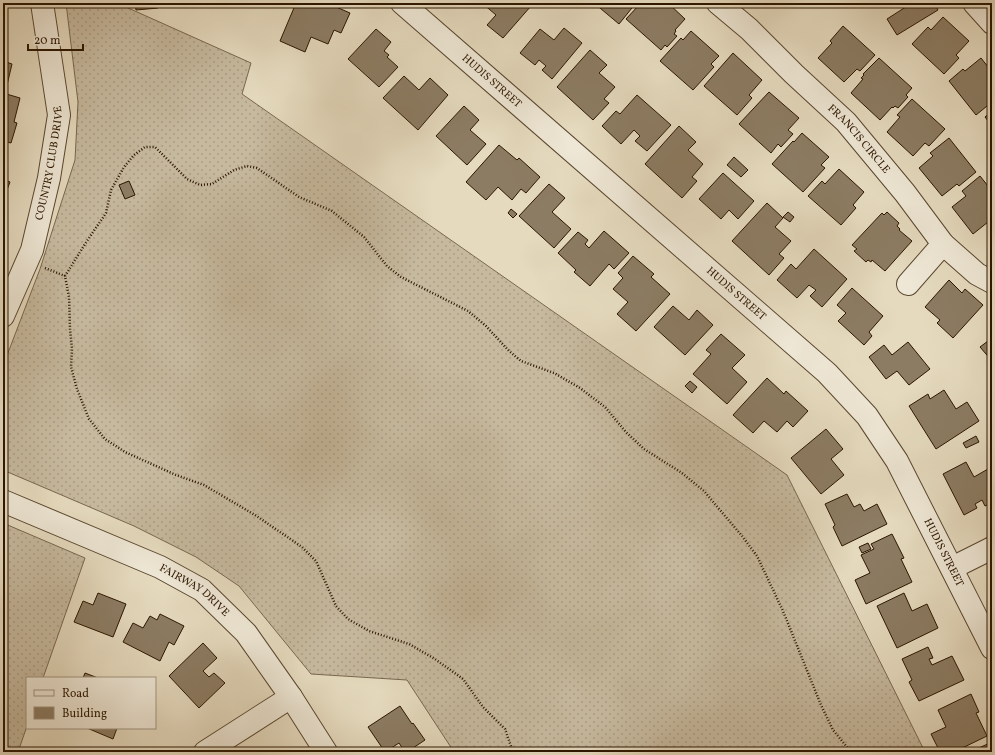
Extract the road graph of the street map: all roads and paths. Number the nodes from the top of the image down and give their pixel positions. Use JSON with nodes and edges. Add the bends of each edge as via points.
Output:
{"nodes":[{"id":1,"x":42,"y":3,"type":"edge"},
{"id":2,"x":402,"y":3,"type":"edge"},
{"id":3,"x":718,"y":3,"type":"edge"},
{"id":4,"x":974,"y":3,"type":"edge"},
{"id":5,"x":992,"y":23,"type":"edge"},
{"id":6,"x":943,"y":244,"type":"junction"},
{"id":7,"x":3,"y":251,"type":"edge"},
{"id":8,"x":8,"y":253,"type":"dead end"},
{"id":9,"x":43,"y":267,"type":"dead end"},
{"id":10,"x":65,"y":276,"type":"junction"},
{"id":11,"x":992,"y":282,"type":"edge"},
{"id":12,"x":908,"y":284,"type":"dead end"},
{"id":13,"x":3,"y":316,"type":"edge"},
{"id":14,"x":3,"y":501,"type":"edge"},
{"id":15,"x":992,"y":548,"type":"edge"},
{"id":16,"x":952,"y":568,"type":"junction"},
{"id":17,"x":992,"y":648,"type":"edge"},
{"id":18,"x":291,"y":697,"type":"junction"},
{"id":19,"x":205,"y":752,"type":"edge"},
{"id":20,"x":326,"y":752,"type":"edge"},
{"id":21,"x":513,"y":752,"type":"edge"},
{"id":22,"x":851,"y":752,"type":"edge"}],
"edges":[{"from":1,"to":13,"type":"street","name":"COUNTRY CLUB DRIVE","via":[[59,115],[49,178],[32,250]]},
{"from":2,"to":16,"type":"street","name":"HUDIS STREET","via":[[827,373],[867,416],[897,461]]},
{"from":3,"to":6,"type":"street","name":"FRANCIS CIRCLE","via":[[749,29],[846,122],[905,192]]},
{"from":4,"to":5,"type":"street"},
{"from":6,"to":11,"type":"street","name":"FRANCIS CIRCLE","via":[[978,274]]},
{"from":6,"to":12,"type":"street"},
{"from":7,"to":8,"type":"path"},
{"from":9,"to":10,"type":"path"},
{"from":10,"to":21,"type":"path","via":[[69,297],[71,367],[89,419],[105,439],[125,452],[204,486],[255,515],[302,547],[316,561],[336,606],[348,619],[369,631],[409,644],[462,678],[483,707],[505,728]]},
{"from":10,"to":22,"type":"path","via":[[106,213],[111,190],[124,167],[145,147],[154,147],[187,179],[200,185],[212,184],[234,170],[247,166],[258,168],[299,197],[332,211],[364,236],[387,266],[401,277],[468,311],[521,361],[554,373],[580,388],[606,407],[644,449],[682,473],[704,491],[757,556],[783,611],[821,705],[833,730]]},
{"from":14,"to":18,"type":"street","name":"FAIRWAY DRIVE","via":[[160,567],[202,590],[246,633]]},
{"from":15,"to":16,"type":"street"},
{"from":16,"to":17,"type":"street","name":"HUDIS STREET"},
{"from":18,"to":19,"type":"street"},
{"from":18,"to":20,"type":"street","name":"FAIRWAY DRIVE"}]}
